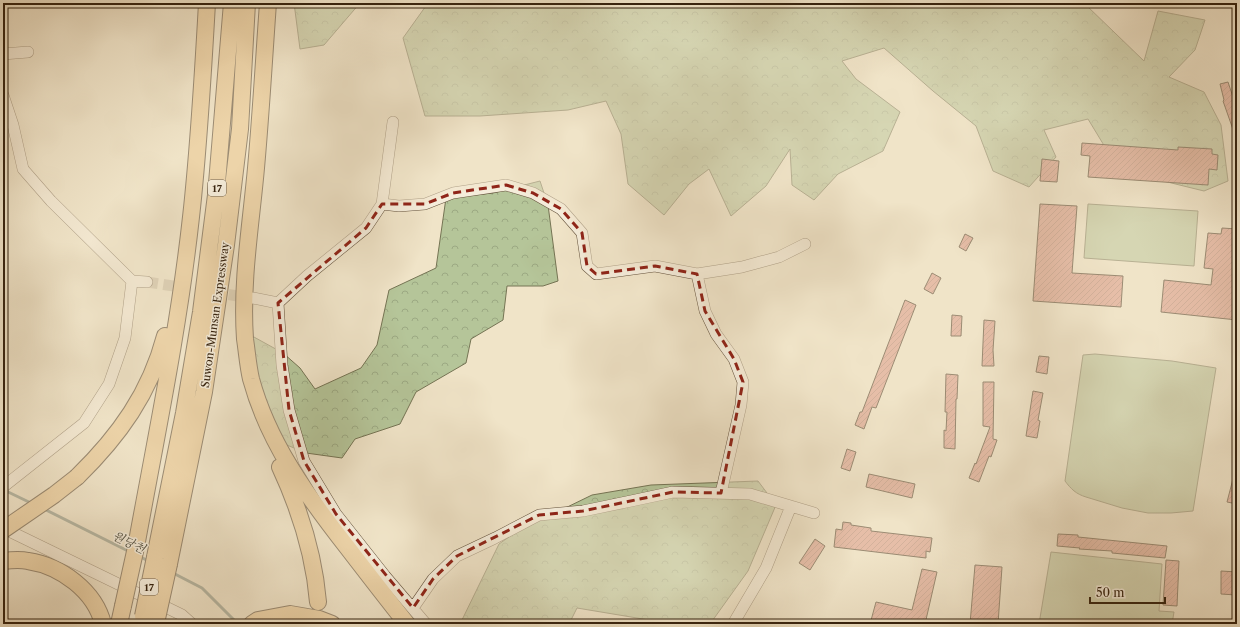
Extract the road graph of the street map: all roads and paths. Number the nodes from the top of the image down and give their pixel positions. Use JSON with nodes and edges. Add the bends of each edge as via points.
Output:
{"nodes":[{"id":1,"x":207,"y":3,"type":"edge"},
{"id":2,"x":232,"y":3,"type":"edge"},
{"id":3,"x":248,"y":3,"type":"edge"},
{"id":4,"x":268,"y":3,"type":"edge"},
{"id":5,"x":28,"y":52,"type":"dead end"},
{"id":6,"x":3,"y":54,"type":"edge"},
{"id":7,"x":3,"y":95,"type":"edge"},
{"id":8,"x":393,"y":122,"type":"dead end"},
{"id":9,"x":382,"y":204,"type":"junction"},
{"id":10,"x":191,"y":217,"type":"junction"},
{"id":11,"x":805,"y":244,"type":"dead end"},
{"id":12,"x":697,"y":274,"type":"junction"},
{"id":13,"x":132,"y":281,"type":"junction"},
{"id":14,"x":147,"y":282,"type":"tunnel mouth"},
{"id":15,"x":253,"y":298,"type":"tunnel mouth"},
{"id":16,"x":278,"y":303,"type":"junction"},
{"id":17,"x":251,"y":378,"type":"junction"},
{"id":18,"x":3,"y":487,"type":"edge"},
{"id":19,"x":721,"y":493,"type":"junction"},
{"id":20,"x":791,"y":506,"type":"junction"},
{"id":21,"x":814,"y":513,"type":"dead end"},
{"id":22,"x":3,"y":529,"type":"edge"},
{"id":23,"x":162,"y":560,"type":"junction"},
{"id":24,"x":3,"y":561,"type":"edge"},
{"id":25,"x":318,"y":602,"type":"dead end"},
{"id":26,"x":413,"y":608,"type":"junction"},
{"id":27,"x":149,"y":622,"type":"edge"},
{"id":28,"x":255,"y":622,"type":"edge"},
{"id":29,"x":103,"y":624,"type":"edge"},
{"id":30,"x":119,"y":624,"type":"edge"},
{"id":31,"x":192,"y":624,"type":"edge"},
{"id":32,"x":332,"y":624,"type":"edge"},
{"id":33,"x":407,"y":624,"type":"edge"},
{"id":34,"x":426,"y":624,"type":"edge"},
{"id":35,"x":733,"y":624,"type":"edge"}],
"edges":[{"from":1,"to":10,"type":"highway","via":[[202,101]]},
{"from":2,"to":23,"type":"highway","name":"Suwon-Munsan Expressway","number":"17","via":[[216,195],[203,299]]},
{"from":3,"to":23,"type":"highway","name":"Suwon-Munsan Expressway","number":"17","via":[[240,129],[204,392]]},
{"from":4,"to":17,"type":"highway","via":[[245,286],[244,322]]},
{"from":5,"to":6,"type":"street"},
{"from":7,"to":13,"type":"street","via":[[23,169]]},
{"from":8,"to":9,"type":"street"},
{"from":9,"to":12,"type":"street","via":[[425,204],[454,193],[506,185],[533,193],[561,209],[582,234],[587,266],[596,274],[655,266]]},
{"from":9,"to":16,"type":"street","via":[[366,228]]},
{"from":10,"to":22,"type":"highway","bridge":true,"via":[[170,318],[157,363],[132,412],[98,456],[77,477]]},
{"from":10,"to":30,"type":"highway","bridge":true,"via":[[168,367],[136,547]]},
{"from":11,"to":12,"type":"street","via":[[779,257],[742,267]]},
{"from":12,"to":19,"type":"street","via":[[705,311],[716,334],[734,359],[742,382],[741,405]]},
{"from":13,"to":14,"type":"street"},
{"from":13,"to":18,"type":"street","via":[[125,338],[109,384],[84,423]]},
{"from":15,"to":16,"type":"street"},
{"from":16,"to":26,"type":"street","via":[[282,365],[289,410],[304,461],[336,514]]},
{"from":17,"to":25,"type":"highway","via":[[268,441],[306,534],[313,560]]},
{"from":17,"to":33,"type":"highway","via":[[265,419],[298,480],[321,514]]},
{"from":19,"to":20,"type":"street","via":[[750,494]]},
{"from":19,"to":26,"type":"street","via":[[673,492],[582,511],[538,515],[457,556],[434,579]]},
{"from":20,"to":21,"type":"street"},
{"from":20,"to":35,"type":"street","via":[[766,568]]},
{"from":22,"to":31,"type":"street","via":[[182,615]]},
{"from":23,"to":27,"type":"highway","name":"Suwon-Munsan Expressway","number":"17","bridge":true},
{"from":24,"to":29,"type":"highway","via":[[27,560],[54,569],[67,577],[91,597]]},
{"from":26,"to":34,"type":"street"},
{"from":28,"to":32,"type":"highway","via":[[290,614],[320,619]]}]}
